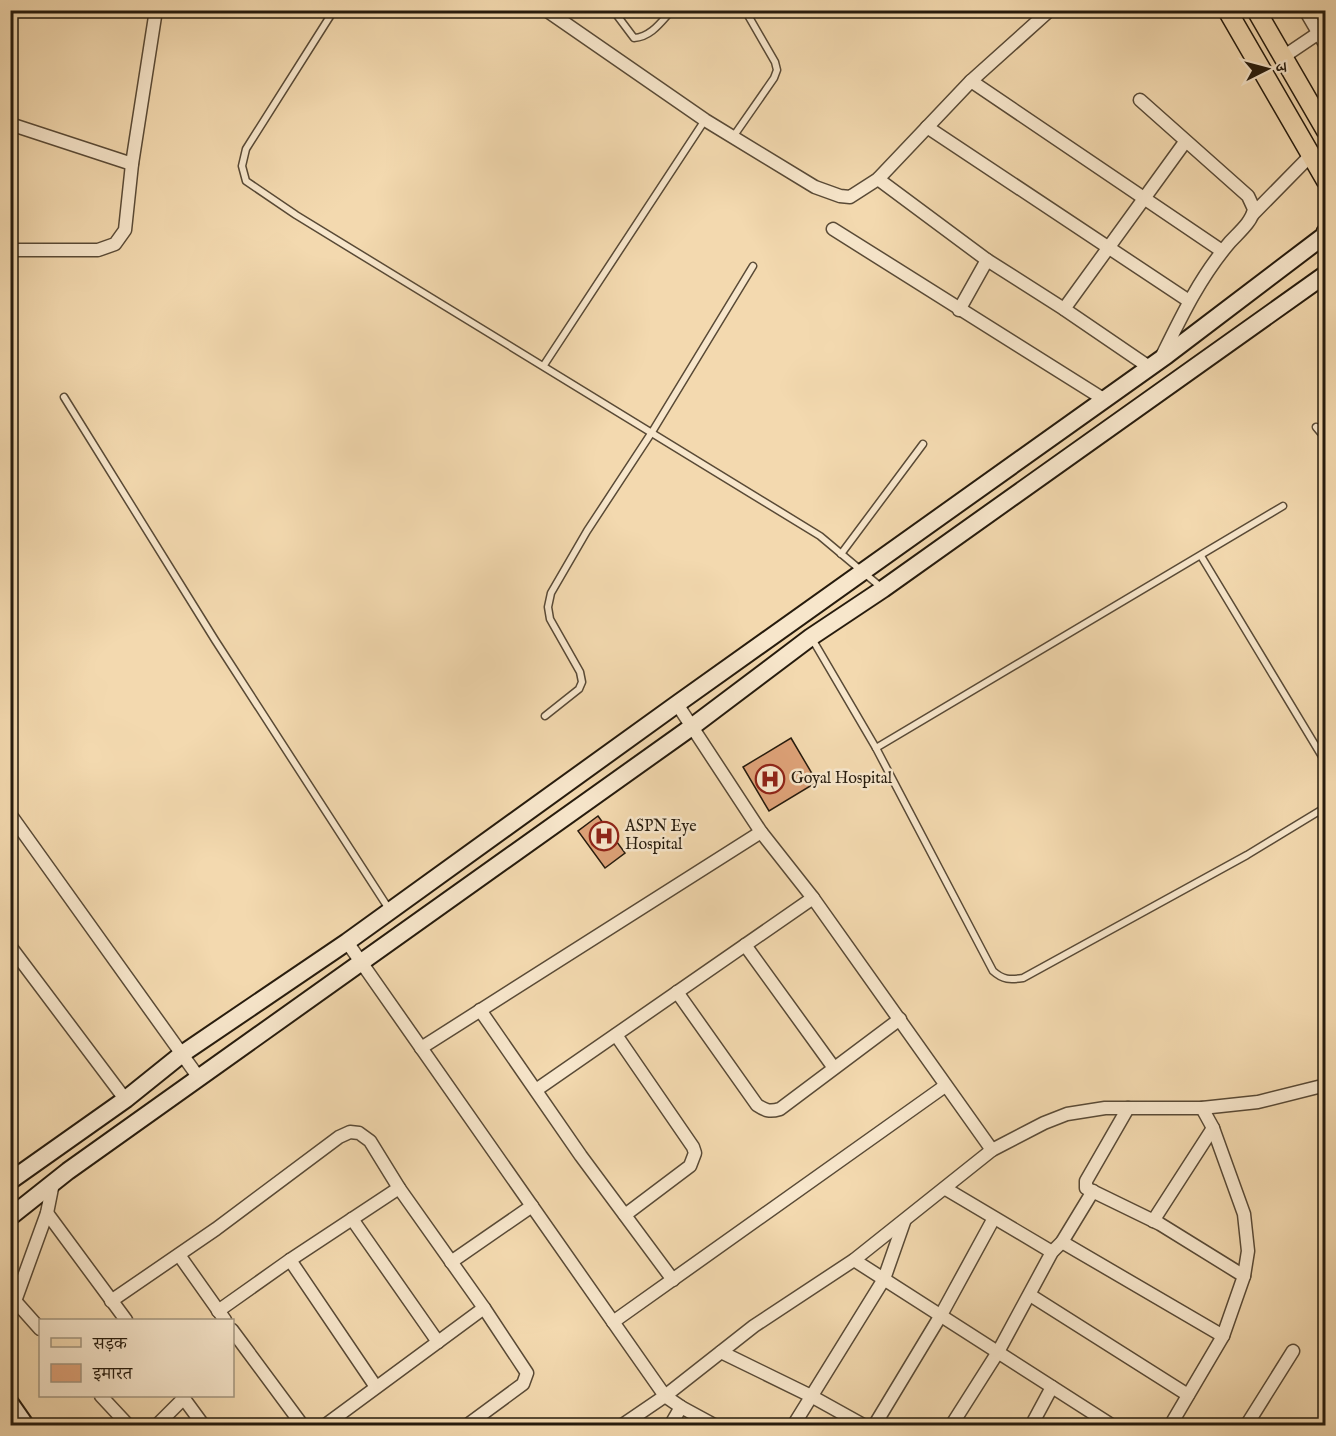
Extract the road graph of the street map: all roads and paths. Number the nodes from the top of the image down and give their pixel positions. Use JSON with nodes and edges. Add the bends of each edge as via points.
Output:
{"nodes":[{"id":1,"x":156,"y":10,"type":"edge"},
{"id":2,"x":334,"y":10,"type":"edge"},
{"id":3,"x":546,"y":10,"type":"edge"},
{"id":4,"x":613,"y":10,"type":"edge"},
{"id":5,"x":672,"y":10,"type":"edge"},
{"id":6,"x":745,"y":10,"type":"edge"},
{"id":7,"x":1050,"y":10,"type":"edge"},
{"id":8,"x":1227,"y":10,"type":"edge"},
{"id":9,"x":1256,"y":10,"type":"edge"},
{"id":10,"x":1305,"y":10,"type":"edge"},
{"id":11,"x":1322,"y":30,"type":"edge"},
{"id":12,"x":1326,"y":46,"type":"edge"},
{"id":13,"x":1283,"y":57,"type":"junction"},
{"id":14,"x":971,"y":81,"type":"junction"},
{"id":15,"x":1140,"y":100,"type":"dead end"},
{"id":16,"x":705,"y":120,"type":"junction"},
{"id":17,"x":10,"y":124,"type":"edge"},
{"id":18,"x":927,"y":127,"type":"junction"},
{"id":19,"x":1326,"y":131,"type":"edge"},
{"id":20,"x":733,"y":137,"type":"junction"},
{"id":21,"x":1185,"y":142,"type":"junction"},
{"id":22,"x":1311,"y":155,"type":"junction"},
{"id":23,"x":132,"y":164,"type":"junction"},
{"id":24,"x":878,"y":179,"type":"junction"},
{"id":25,"x":1326,"y":181,"type":"edge"},
{"id":26,"x":1145,"y":197,"type":"junction"},
{"id":27,"x":1253,"y":214,"type":"junction"},
{"id":28,"x":833,"y":229,"type":"dead end"},
{"id":29,"x":1325,"y":235,"type":"edge"},
{"id":30,"x":1108,"y":247,"type":"junction"},
{"id":31,"x":10,"y":250,"type":"edge"},
{"id":32,"x":1222,"y":251,"type":"junction"},
{"id":33,"x":987,"y":260,"type":"junction"},
{"id":34,"x":753,"y":266,"type":"dead end"},
{"id":35,"x":1326,"y":274,"type":"edge"},
{"id":36,"x":1188,"y":301,"type":"junction"},
{"id":37,"x":959,"y":309,"type":"junction"},
{"id":38,"x":1064,"y":309,"type":"junction"},
{"id":39,"x":1155,"y":363,"type":"junction"},
{"id":40,"x":544,"y":365,"type":"junction"},
{"id":41,"x":64,"y":397,"type":"dead end"},
{"id":42,"x":1105,"y":400,"type":"junction"},
{"id":43,"x":1316,"y":427,"type":"dead end"},
{"id":44,"x":652,"y":432,"type":"junction"},
{"id":45,"x":1326,"y":439,"type":"edge"},
{"id":46,"x":923,"y":444,"type":"dead end"},
{"id":47,"x":1021,"y":460,"type":"junction"},
{"id":48,"x":1036,"y":480,"type":"junction"},
{"id":49,"x":1282,"y":506,"type":"dead end"},
{"id":50,"x":841,"y":554,"type":"junction"},
{"id":51,"x":1201,"y":556,"type":"junction"},
{"id":52,"x":863,"y":572,"type":"junction"},
{"id":53,"x":883,"y":589,"type":"junction"},
{"id":54,"x":811,"y":637,"type":"junction"},
{"id":55,"x":677,"y":704,"type":"junction"},
{"id":56,"x":545,"y":716,"type":"dead end"},
{"id":57,"x":693,"y":726,"type":"junction"},
{"id":58,"x":876,"y":748,"type":"junction"},
{"id":59,"x":1326,"y":763,"type":"edge"},
{"id":60,"x":1326,"y":807,"type":"edge"},
{"id":61,"x":10,"y":814,"type":"edge"},
{"id":62,"x":761,"y":832,"type":"junction"},
{"id":63,"x":813,"y":898,"type":"junction"},
{"id":64,"x":390,"y":910,"type":"junction"},
{"id":65,"x":347,"y":942,"type":"junction"},
{"id":66,"x":745,"y":945,"type":"junction"},
{"id":67,"x":10,"y":946,"type":"edge"},
{"id":68,"x":361,"y":963,"type":"junction"},
{"id":69,"x":677,"y":992,"type":"junction"},
{"id":70,"x":480,"y":1010,"type":"junction"},
{"id":71,"x":900,"y":1019,"type":"junction"},
{"id":72,"x":616,"y":1035,"type":"junction"},
{"id":73,"x":422,"y":1048,"type":"junction"},
{"id":74,"x":182,"y":1054,"type":"junction"},
{"id":75,"x":834,"y":1068,"type":"junction"},
{"id":76,"x":199,"y":1078,"type":"junction"},
{"id":77,"x":1326,"y":1085,"type":"edge"},
{"id":78,"x":945,"y":1086,"type":"junction"},
{"id":79,"x":536,"y":1090,"type":"junction"},
{"id":80,"x":125,"y":1099,"type":"junction"},
{"id":81,"x":1128,"y":1108,"type":"junction"},
{"id":82,"x":1202,"y":1108,"type":"junction"},
{"id":83,"x":1213,"y":1128,"type":"junction"},
{"id":84,"x":54,"y":1150,"type":"junction"},
{"id":85,"x":992,"y":1150,"type":"junction"},
{"id":86,"x":18,"y":1170,"type":"edge"},
{"id":87,"x":68,"y":1171,"type":"junction"},
{"id":88,"x":10,"y":1181,"type":"edge"},
{"id":89,"x":53,"y":1184,"type":"junction"},
{"id":90,"x":399,"y":1188,"type":"junction"},
{"id":91,"x":945,"y":1189,"type":"junction"},
{"id":92,"x":1093,"y":1191,"type":"junction"},
{"id":93,"x":532,"y":1206,"type":"junction"},
{"id":94,"x":47,"y":1214,"type":"junction"},
{"id":95,"x":625,"y":1215,"type":"junction"},
{"id":96,"x":10,"y":1217,"type":"edge"},
{"id":97,"x":994,"y":1218,"type":"junction"},
{"id":98,"x":352,"y":1219,"type":"junction"},
{"id":99,"x":905,"y":1220,"type":"junction"},
{"id":100,"x":1153,"y":1221,"type":"junction"},
{"id":101,"x":1062,"y":1242,"type":"junction"},
{"id":102,"x":1052,"y":1252,"type":"junction"},
{"id":103,"x":178,"y":1255,"type":"junction"},
{"id":104,"x":290,"y":1260,"type":"junction"},
{"id":105,"x":854,"y":1260,"type":"junction"},
{"id":106,"x":451,"y":1262,"type":"junction"},
{"id":107,"x":1244,"y":1276,"type":"junction"},
{"id":108,"x":884,"y":1279,"type":"junction"},
{"id":109,"x":674,"y":1280,"type":"junction"},
{"id":110,"x":1030,"y":1295,"type":"junction"},
{"id":111,"x":111,"y":1301,"type":"junction"},
{"id":112,"x":16,"y":1302,"type":"junction"},
{"id":113,"x":484,"y":1308,"type":"junction"},
{"id":114,"x":10,"y":1315,"type":"edge"},
{"id":115,"x":941,"y":1315,"type":"junction"},
{"id":116,"x":222,"y":1316,"type":"edge"},
{"id":117,"x":125,"y":1319,"type":"edge"},
{"id":118,"x":613,"y":1322,"type":"junction"},
{"id":119,"x":39,"y":1328,"type":"edge"},
{"id":120,"x":234,"y":1333,"type":"edge"},
{"id":121,"x":1222,"y":1336,"type":"junction"},
{"id":122,"x":438,"y":1342,"type":"junction"},
{"id":123,"x":1293,"y":1351,"type":"dead end"},
{"id":124,"x":721,"y":1352,"type":"junction"},
{"id":125,"x":998,"y":1352,"type":"junction"},
{"id":126,"x":376,"y":1387,"type":"junction"},
{"id":127,"x":1052,"y":1387,"type":"junction"},
{"id":128,"x":811,"y":1395,"type":"junction"},
{"id":129,"x":1188,"y":1395,"type":"junction"},
{"id":130,"x":665,"y":1396,"type":"junction"},
{"id":131,"x":103,"y":1397,"type":"edge"},
{"id":132,"x":183,"y":1397,"type":"edge"},
{"id":133,"x":10,"y":1403,"type":"edge"},
{"id":134,"x":681,"y":1407,"type":"junction"},
{"id":135,"x":26,"y":1425,"type":"edge"},
{"id":136,"x":129,"y":1425,"type":"edge"},
{"id":137,"x":156,"y":1425,"type":"edge"},
{"id":138,"x":204,"y":1425,"type":"edge"},
{"id":139,"x":303,"y":1425,"type":"edge"},
{"id":140,"x":324,"y":1425,"type":"edge"},
{"id":141,"x":466,"y":1425,"type":"edge"},
{"id":142,"x":621,"y":1425,"type":"edge"},
{"id":143,"x":669,"y":1425,"type":"edge"},
{"id":144,"x":716,"y":1425,"type":"edge"},
{"id":145,"x":793,"y":1425,"type":"edge"},
{"id":146,"x":866,"y":1425,"type":"edge"},
{"id":147,"x":874,"y":1425,"type":"edge"},
{"id":148,"x":951,"y":1425,"type":"edge"},
{"id":149,"x":1031,"y":1425,"type":"edge"},
{"id":150,"x":1113,"y":1425,"type":"edge"},
{"id":151,"x":1170,"y":1425,"type":"edge"},
{"id":152,"x":1246,"y":1425,"type":"edge"}],
"edges":[{"from":1,"to":23,"type":"street"},
{"from":2,"to":40,"type":"lane","via":[[246,149],[242,166],[246,181]]},
{"from":3,"to":16,"type":"street"},
{"from":4,"to":5,"type":"lane","via":[[634,38],[649,34]]},
{"from":6,"to":20,"type":"lane","via":[[777,70]]},
{"from":7,"to":14,"type":"street"},
{"from":8,"to":22,"type":"main road"},
{"from":9,"to":13,"type":"main road"},
{"from":10,"to":11,"type":"street"},
{"from":11,"to":12,"type":"street"},
{"from":11,"to":13,"type":"street"},
{"from":13,"to":19,"type":"main road"},
{"from":14,"to":18,"type":"street"},
{"from":14,"to":26,"type":"street"},
{"from":15,"to":21,"type":"street"},
{"from":16,"to":20,"type":"street"},
{"from":16,"to":40,"type":"lane"},
{"from":17,"to":23,"type":"street"},
{"from":18,"to":24,"type":"street"},
{"from":18,"to":30,"type":"street"},
{"from":20,"to":24,"type":"street","via":[[815,187],[840,196],[850,197]]},
{"from":21,"to":26,"type":"street"},
{"from":21,"to":27,"type":"street","via":[[1248,196]]},
{"from":22,"to":25,"type":"main road"},
{"from":22,"to":27,"type":"street"},
{"from":23,"to":31,"type":"street","via":[[125,230],[115,244],[98,250]]},
{"from":24,"to":33,"type":"street"},
{"from":26,"to":30,"type":"street"},
{"from":26,"to":32,"type":"street"},
{"from":27,"to":32,"type":"street"},
{"from":28,"to":37,"type":"street"},
{"from":29,"to":39,"type":"main road"},
{"from":30,"to":36,"type":"street"},
{"from":30,"to":38,"type":"street"},
{"from":32,"to":36,"type":"street"},
{"from":33,"to":37,"type":"street"},
{"from":33,"to":38,"type":"street"},
{"from":34,"to":44,"type":"lane"},
{"from":35,"to":48,"type":"main road"},
{"from":36,"to":39,"type":"street"},
{"from":37,"to":42,"type":"street"},
{"from":38,"to":39,"type":"street"},
{"from":39,"to":42,"type":"main road"},
{"from":40,"to":44,"type":"lane"},
{"from":41,"to":64,"type":"lane"},
{"from":42,"to":47,"type":"main road"},
{"from":43,"to":45,"type":"lane"},
{"from":44,"to":50,"type":"lane","via":[[820,536]]},
{"from":44,"to":56,"type":"lane","via":[[551,593],[550,619],[582,681],[579,689]]},
{"from":46,"to":50,"type":"lane"},
{"from":47,"to":48,"type":"main road"},
{"from":47,"to":52,"type":"main road"},
{"from":48,"to":53,"type":"main road"},
{"from":49,"to":51,"type":"lane"},
{"from":50,"to":52,"type":"lane"},
{"from":51,"to":58,"type":"lane"},
{"from":51,"to":59,"type":"lane"},
{"from":52,"to":53,"type":"lane"},
{"from":52,"to":55,"type":"main road"},
{"from":53,"to":54,"type":"main road"},
{"from":54,"to":57,"type":"main road"},
{"from":54,"to":58,"type":"lane"},
{"from":55,"to":57,"type":"street"},
{"from":55,"to":64,"type":"main road"},
{"from":57,"to":62,"type":"street"},
{"from":57,"to":68,"type":"main road"},
{"from":58,"to":60,"type":"lane","via":[[993,971],[1010,980],[1023,978]]},
{"from":61,"to":74,"type":"street"},
{"from":62,"to":63,"type":"street"},
{"from":62,"to":70,"type":"street"},
{"from":63,"to":66,"type":"street"},
{"from":63,"to":71,"type":"street"},
{"from":64,"to":65,"type":"main road"},
{"from":65,"to":68,"type":"street"},
{"from":65,"to":74,"type":"main road"},
{"from":66,"to":69,"type":"street"},
{"from":66,"to":75,"type":"street"},
{"from":67,"to":80,"type":"street"},
{"from":68,"to":73,"type":"street"},
{"from":68,"to":76,"type":"main road"},
{"from":69,"to":72,"type":"street"},
{"from":69,"to":75,"type":"street","via":[[765,1111],[780,1109]]},
{"from":70,"to":73,"type":"street"},
{"from":70,"to":79,"type":"street"},
{"from":71,"to":75,"type":"street"},
{"from":71,"to":78,"type":"street"},
{"from":72,"to":79,"type":"street"},
{"from":72,"to":95,"type":"street","via":[[695,1154],[690,1166]]},
{"from":73,"to":93,"type":"street"},
{"from":74,"to":76,"type":"street"},
{"from":74,"to":80,"type":"main road"},
{"from":76,"to":87,"type":"main road"},
{"from":77,"to":82,"type":"street","via":[[1258,1102]]},
{"from":78,"to":85,"type":"street"},
{"from":78,"to":109,"type":"street"},
{"from":79,"to":95,"type":"street"},
{"from":80,"to":84,"type":"main road"},
{"from":81,"to":82,"type":"street"},
{"from":81,"to":85,"type":"street","via":[[1067,1114]]},
{"from":81,"to":92,"type":"street","via":[[1086,1181],[1086,1188]]},
{"from":82,"to":83,"type":"street"},
{"from":83,"to":100,"type":"street"},
{"from":83,"to":107,"type":"street","via":[[1244,1214],[1248,1251]]},
{"from":84,"to":86,"type":"main road"},
{"from":84,"to":87,"type":"main road"},
{"from":85,"to":91,"type":"street"},
{"from":86,"to":88,"type":"main road"},
{"from":87,"to":89,"type":"main road"},
{"from":89,"to":94,"type":"street"},
{"from":89,"to":96,"type":"main road"},
{"from":90,"to":98,"type":"street"},
{"from":90,"to":103,"type":"street","via":[[370,1141],[359,1132],[350,1132]]},
{"from":90,"to":106,"type":"street"},
{"from":91,"to":97,"type":"street"},
{"from":91,"to":99,"type":"street"},
{"from":92,"to":100,"type":"street"},
{"from":92,"to":101,"type":"street"},
{"from":93,"to":106,"type":"street"},
{"from":93,"to":118,"type":"street"},
{"from":94,"to":111,"type":"street"},
{"from":94,"to":112,"type":"street"},
{"from":95,"to":109,"type":"street"},
{"from":97,"to":102,"type":"street"},
{"from":97,"to":115,"type":"street"},
{"from":98,"to":104,"type":"street"},
{"from":98,"to":122,"type":"street"},
{"from":99,"to":105,"type":"street"},
{"from":99,"to":108,"type":"street"},
{"from":100,"to":107,"type":"street"},
{"from":101,"to":102,"type":"street"},
{"from":101,"to":121,"type":"street"},
{"from":102,"to":110,"type":"street"},
{"from":103,"to":111,"type":"street"},
{"from":103,"to":116,"type":"street"},
{"from":104,"to":116,"type":"street"},
{"from":104,"to":126,"type":"street"},
{"from":105,"to":108,"type":"street"},
{"from":105,"to":124,"type":"street"},
{"from":106,"to":113,"type":"street"},
{"from":107,"to":121,"type":"street"},
{"from":108,"to":115,"type":"street"},
{"from":108,"to":128,"type":"street"},
{"from":109,"to":118,"type":"street"},
{"from":110,"to":125,"type":"street"},
{"from":110,"to":129,"type":"street"},
{"from":111,"to":117,"type":"street"},
{"from":112,"to":114,"type":"street"},
{"from":112,"to":119,"type":"street"},
{"from":113,"to":122,"type":"street"},
{"from":113,"to":141,"type":"street","via":[[527,1373],[523,1384]]},
{"from":115,"to":125,"type":"street"},
{"from":115,"to":147,"type":"street"},
{"from":118,"to":130,"type":"street"},
{"from":120,"to":139,"type":"street"},
{"from":121,"to":129,"type":"street"},
{"from":122,"to":126,"type":"street"},
{"from":123,"to":152,"type":"street"},
{"from":124,"to":128,"type":"street"},
{"from":124,"to":130,"type":"street"},
{"from":125,"to":127,"type":"street"},
{"from":125,"to":148,"type":"street"},
{"from":126,"to":140,"type":"street"},
{"from":127,"to":149,"type":"street"},
{"from":127,"to":150,"type":"street"},
{"from":128,"to":145,"type":"street"},
{"from":128,"to":146,"type":"street"},
{"from":129,"to":151,"type":"street"},
{"from":130,"to":134,"type":"street"},
{"from":130,"to":142,"type":"street"},
{"from":131,"to":136,"type":"street"},
{"from":132,"to":137,"type":"street"},
{"from":132,"to":138,"type":"street"},
{"from":133,"to":135,"type":"main road"},
{"from":134,"to":143,"type":"street"},
{"from":134,"to":144,"type":"street"}]}
